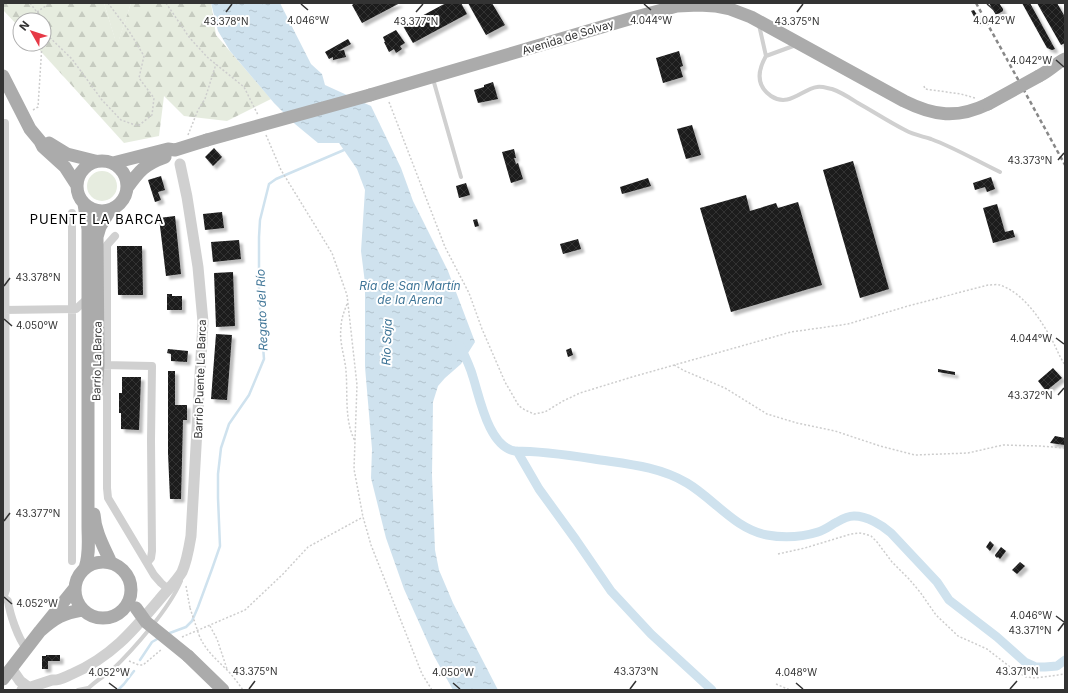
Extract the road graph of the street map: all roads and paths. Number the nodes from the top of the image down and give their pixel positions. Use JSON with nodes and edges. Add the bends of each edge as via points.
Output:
{"nodes":[{"id":1,"x":30,"y":3,"type":"edge"},
{"id":2,"x":50,"y":3,"type":"edge"},
{"id":3,"x":108,"y":3,"type":"edge"},
{"id":4,"x":166,"y":3,"type":"edge"},
{"id":5,"x":38,"y":12,"type":"joint"},
{"id":6,"x":758,"y":20,"type":"junction"},
{"id":7,"x":52,"y":40,"type":"edge"},
{"id":8,"x":800,"y":44,"type":"junction"},
{"id":9,"x":41,"y":52,"type":"edge"},
{"id":10,"x":766,"y":56,"type":"junction"},
{"id":11,"x":1065,"y":59,"type":"edge"},
{"id":12,"x":216,"y":64,"type":"junction"},
{"id":13,"x":1065,"y":67,"type":"edge"},
{"id":14,"x":1043,"y":74,"type":"junction"},
{"id":15,"x":3,"y":76,"type":"edge"},
{"id":16,"x":432,"y":77,"type":"junction"},
{"id":17,"x":924,"y":86,"type":"dead end"},
{"id":18,"x":384,"y":90,"type":"junction"},
{"id":19,"x":988,"y":104,"type":"junction"},
{"id":20,"x":258,"y":116,"type":"dead end"},
{"id":21,"x":11,"y":120,"type":"edge"},
{"id":22,"x":264,"y":130,"type":"dead end"},
{"id":23,"x":40,"y":141,"type":"junction"},
{"id":24,"x":179,"y":148,"type":"junction"},
{"id":25,"x":95,"y":161,"type":"junction"},
{"id":26,"x":113,"y":163,"type":"junction"},
{"id":27,"x":180,"y":164,"type":"dead end"},
{"id":28,"x":1000,"y":172,"type":"dead end"},
{"id":29,"x":461,"y":177,"type":"dead end"},
{"id":30,"x":76,"y":184,"type":"junction"},
{"id":31,"x":127,"y":188,"type":"junction"},
{"id":32,"x":84,"y":204,"type":"junction"},
{"id":33,"x":110,"y":210,"type":"junction"},
{"id":34,"x":72,"y":213,"type":"dead end"},
{"id":35,"x":115,"y":236,"type":"dead end"},
{"id":36,"x":97,"y":261,"type":"junction"},
{"id":37,"x":348,"y":302,"type":"junction"},
{"id":38,"x":4,"y":310,"type":"edge"},
{"id":39,"x":81,"y":313,"type":"junction"},
{"id":40,"x":103,"y":365,"type":"junction"},
{"id":41,"x":674,"y":365,"type":"junction"},
{"id":42,"x":1065,"y":365,"type":"edge"},
{"id":43,"x":355,"y":443,"type":"junction"},
{"id":44,"x":1065,"y":448,"type":"edge"},
{"id":45,"x":363,"y":517,"type":"junction"},
{"id":46,"x":778,"y":554,"type":"dead end"},
{"id":47,"x":72,"y":561,"type":"dead end"},
{"id":48,"x":111,"y":563,"type":"junction"},
{"id":49,"x":148,"y":563,"type":"junction"},
{"id":50,"x":85,"y":568,"type":"junction"},
{"id":51,"x":182,"y":576,"type":"junction"},
{"id":52,"x":74,"y":589,"type":"junction"},
{"id":53,"x":168,"y":589,"type":"junction"},
{"id":54,"x":3,"y":598,"type":"edge"},
{"id":55,"x":82,"y":610,"type":"junction"},
{"id":56,"x":129,"y":610,"type":"junction"},
{"id":57,"x":210,"y":625,"type":"junction"},
{"id":58,"x":40,"y":631,"type":"junction"},
{"id":59,"x":181,"y":637,"type":"dead end"},
{"id":60,"x":166,"y":646,"type":"dead end"},
{"id":61,"x":26,"y":648,"type":"junction"},
{"id":62,"x":124,"y":658,"type":"junction"},
{"id":63,"x":8,"y":669,"type":"edge"},
{"id":64,"x":227,"y":670,"type":"junction"},
{"id":65,"x":1065,"y":674,"type":"edge"},
{"id":66,"x":56,"y":681,"type":"junction"},
{"id":67,"x":776,"y":684,"type":"dead end"},
{"id":68,"x":25,"y":689,"type":"edge"},
{"id":69,"x":88,"y":689,"type":"edge"},
{"id":70,"x":40,"y":690,"type":"edge"},
{"id":71,"x":78,"y":690,"type":"edge"},
{"id":72,"x":223,"y":690,"type":"edge"},
{"id":73,"x":243,"y":690,"type":"edge"},
{"id":74,"x":432,"y":690,"type":"edge"},
{"id":75,"x":790,"y":690,"type":"edge"}],
"edges":[{"from":1,"to":5,"type":"path"},
{"from":2,"to":5,"type":"path"},
{"from":3,"to":7,"type":"path","via":[[144,56],[139,78],[154,98],[152,115],[138,126],[121,120],[102,100],[72,59]]},
{"from":4,"to":12,"type":"path","via":[[189,37],[206,57]]},
{"from":6,"to":8,"type":"main road","name":"Avenida de Solvay"},
{"from":6,"to":10,"type":"lane"},
{"from":6,"to":16,"type":"main road","name":"Avenida de Solvay","via":[[721,7],[677,6]]},
{"from":8,"to":10,"type":"lane"},
{"from":8,"to":19,"type":"main road","name":"Avenida de Solvay","via":[[904,101],[926,110],[957,114]]},
{"from":9,"to":21,"type":"path","via":[[38,107]]},
{"from":10,"to":28,"type":"lane","via":[[759,74],[762,85],[778,99],[798,96],[817,87],[832,89],[908,132],[931,139]]},
{"from":11,"to":14,"type":"main road"},
{"from":12,"to":20,"type":"path","via":[[244,86]]},
{"from":12,"to":24,"type":"path","via":[[205,99]]},
{"from":13,"to":14,"type":"main road"},
{"from":14,"to":19,"type":"main road","name":"Avenida de Solvay","bridge":true},
{"from":15,"to":21,"type":"main road"},
{"from":16,"to":18,"type":"main road","name":"Avenida de Solvay"},
{"from":16,"to":29,"type":"lane"},
{"from":17,"to":19,"type":"path","via":[[925,89],[961,94]]},
{"from":18,"to":24,"type":"main road","name":"Avenida de Solvay","bridge":true},
{"from":18,"to":41,"type":"path","via":[[445,247],[469,293],[505,382],[520,406],[534,414],[545,412],[580,394]]},
{"from":21,"to":23,"type":"main road","via":[[32,132]]},
{"from":21,"to":38,"type":"street"},
{"from":22,"to":37,"type":"path","via":[[281,170],[332,253]]},
{"from":23,"to":25,"type":"main road","via":[[47,142],[67,154]]},
{"from":23,"to":30,"type":"main road","via":[[65,167]]},
{"from":24,"to":26,"type":"main road"},
{"from":24,"to":31,"type":"main road","via":[[170,155],[146,165]]},
{"from":25,"to":26,"type":"main road"},
{"from":25,"to":30,"type":"main road","via":[[80,172]]},
{"from":26,"to":31,"type":"main road","via":[[124,173]]},
{"from":27,"to":51,"type":"street","name":"Barrio Puente La Barca","via":[[198,268],[203,322],[191,536]]},
{"from":30,"to":32,"type":"main road","via":[[78,195]]},
{"from":31,"to":33,"type":"main road","via":[[122,201]]},
{"from":32,"to":33,"type":"main road","via":[[98,211]]},
{"from":32,"to":39,"type":"main road","name":"Barrio La Barca","via":[[88,225],[88,298]]},
{"from":33,"to":36,"type":"main road","name":"Barrio La Barca","via":[[97,233]]},
{"from":34,"to":39,"type":"street","name":"Barrio La Barca"},
{"from":35,"to":40,"type":"street","via":[[107,245]]},
{"from":36,"to":39,"type":"main road","via":[[93,272],[93,307]]},
{"from":36,"to":40,"type":"main road","name":"Barrio La Barca"},
{"from":37,"to":43,"type":"path","via":[[358,385]]},
{"from":37,"to":43,"type":"path","via":[[340,329],[346,371],[349,425]]},
{"from":38,"to":39,"type":"street"},
{"from":38,"to":54,"type":"street","via":[[6,590]]},
{"from":39,"to":40,"type":"main road","via":[[91,323],[93,330],[93,360],[95,364]]},
{"from":39,"to":47,"type":"street","name":"Barrio La Barca"},
{"from":39,"to":50,"type":"main road","name":"Barrio La Barca","via":[[89,550]]},
{"from":40,"to":48,"type":"main road","name":"Barrio La Barca","via":[[94,515],[100,540]]},
{"from":40,"to":49,"type":"street","via":[[108,498]]},
{"from":40,"to":49,"type":"street","via":[[152,366],[152,551]]},
{"from":41,"to":42,"type":"path","via":[[792,332],[848,324],[988,285],[999,285],[1009,289],[1029,305]]},
{"from":41,"to":44,"type":"path","via":[[725,388],[768,414],[915,455],[968,453],[1003,445]]},
{"from":43,"to":45,"type":"path","via":[[354,469]]},
{"from":45,"to":57,"type":"path","via":[[308,547],[245,610]]},
{"from":45,"to":74,"type":"path","via":[[371,545],[422,674]]},
{"from":46,"to":65,"type":"path","via":[[859,532],[871,536],[920,592],[936,615],[958,636],[987,649],[1026,677]]},
{"from":48,"to":50,"type":"main road","via":[[102,561]]},
{"from":48,"to":56,"type":"main road","via":[[120,567],[130,581],[132,590]]},
{"from":49,"to":53,"type":"street","via":[[158,581]]},
{"from":50,"to":52,"type":"main road","via":[[79,574]]},
{"from":51,"to":53,"type":"street","name":"Barrio Puente La Barca"},
{"from":51,"to":62,"type":"lane","via":[[172,598]]},
{"from":51,"to":64,"type":"path","bridge":true,"via":[[203,644]]},
{"from":52,"to":55,"type":"main road"},
{"from":52,"to":58,"type":"main road"},
{"from":53,"to":66,"type":"street","name":"Barrio Puente La Barca","via":[[113,650],[86,667]]},
{"from":54,"to":61,"type":"street","via":[[8,601],[14,623]]},
{"from":55,"to":56,"type":"main road","via":[[100,619]]},
{"from":55,"to":58,"type":"main road","via":[[61,615]]},
{"from":56,"to":72,"type":"main road","bridge":true,"via":[[188,656]]},
{"from":57,"to":59,"type":"path"},
{"from":57,"to":64,"type":"path"},
{"from":58,"to":61,"type":"main road"},
{"from":60,"to":62,"type":"path","via":[[143,665]]},
{"from":61,"to":63,"type":"main road"},
{"from":62,"to":69,"type":"lane"},
{"from":63,"to":68,"type":"street"},
{"from":64,"to":73,"type":"path"},
{"from":66,"to":68,"type":"street","name":"Barrio Puente La Barca"},
{"from":66,"to":70,"type":"street","name":"Barrio Puente La Barca"},
{"from":67,"to":75,"type":"path"},
{"from":69,"to":71,"type":"lane"}]}
